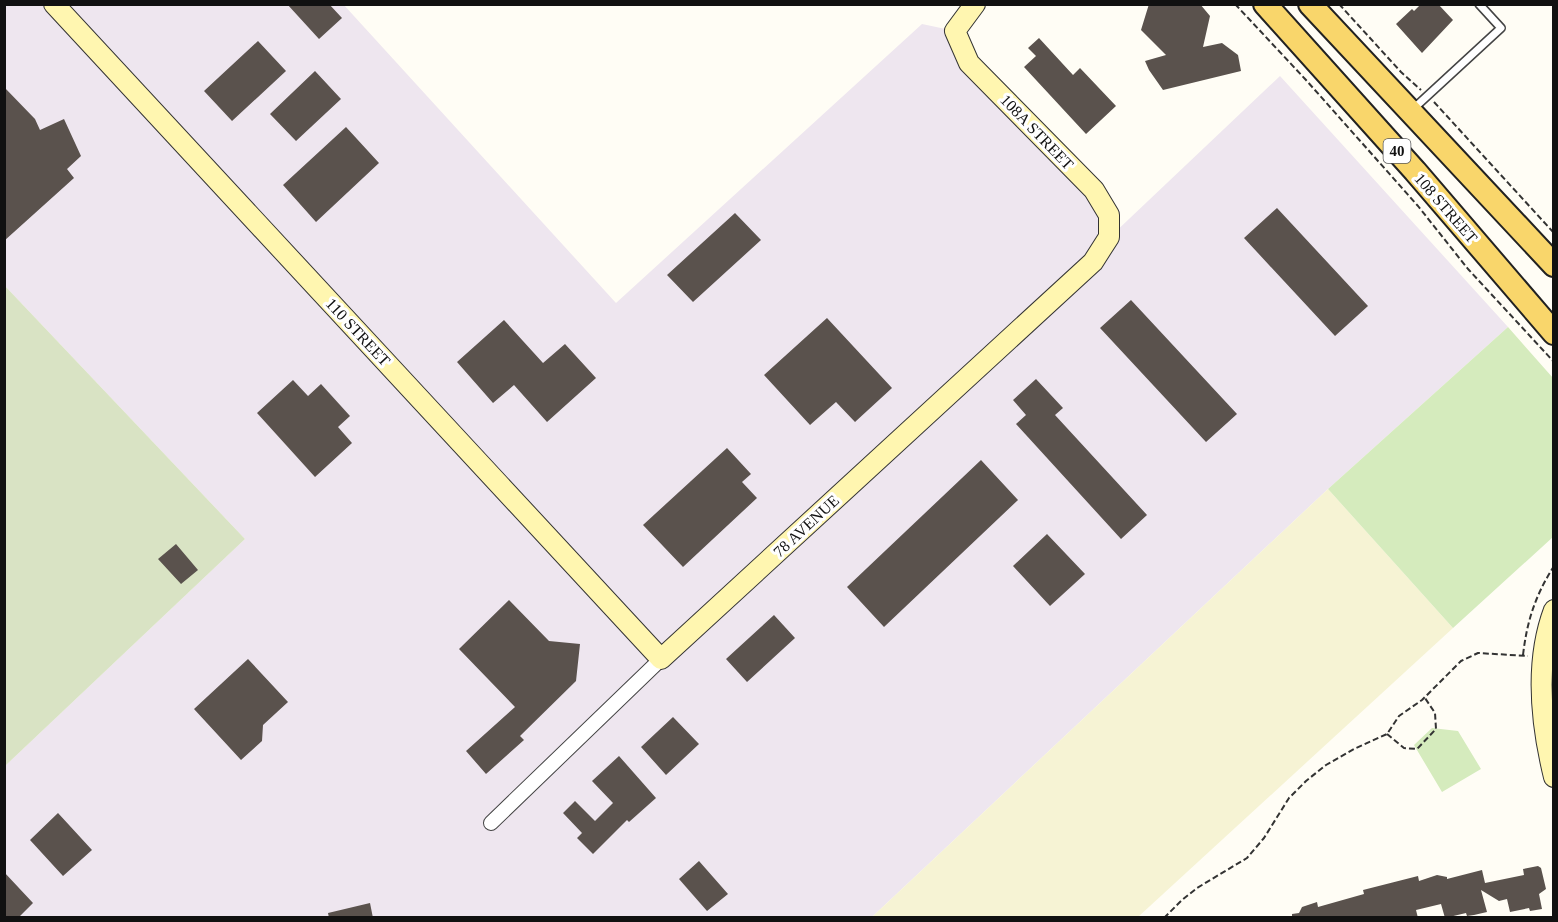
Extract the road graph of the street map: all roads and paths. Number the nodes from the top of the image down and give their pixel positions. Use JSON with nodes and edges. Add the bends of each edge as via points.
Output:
{"nodes":[{"id":1,"x":54,"y":4,"type":"edge"},
{"id":2,"x":975,"y":4,"type":"edge"},
{"id":3,"x":1235,"y":4,"type":"edge"},
{"id":4,"x":1265,"y":4,"type":"edge"},
{"id":5,"x":1310,"y":4,"type":"edge"},
{"id":6,"x":1339,"y":4,"type":"edge"},
{"id":7,"x":1479,"y":4,"type":"edge"},
{"id":8,"x":1428,"y":95,"type":"junction"},
{"id":9,"x":1410,"y":112,"type":"junction"},
{"id":10,"x":1109,"y":225,"type":"joint"},
{"id":11,"x":1554,"y":233,"type":"edge"},
{"id":12,"x":1554,"y":266,"type":"edge"},
{"id":13,"x":1526,"y":301,"type":"junction"},
{"id":14,"x":1554,"y":325,"type":"edge"},
{"id":15,"x":1554,"y":333,"type":"edge"},
{"id":16,"x":1554,"y":362,"type":"edge"},
{"id":17,"x":1554,"y":566,"type":"edge"},
{"id":18,"x":1554,"y":610,"type":"edge"},
{"id":19,"x":1522,"y":655,"type":"junction"},
{"id":20,"x":1543,"y":658,"type":"junction"},
{"id":21,"x":661,"y":659,"type":"junction"},
{"id":22,"x":1425,"y":698,"type":"junction"},
{"id":23,"x":1387,"y":734,"type":"junction"},
{"id":24,"x":1554,"y":777,"type":"edge"},
{"id":25,"x":491,"y":823,"type":"dead end"},
{"id":26,"x":1164,"y":918,"type":"edge"}],
"edges":[{"from":1,"to":21,"type":"street","name":"110 STREET"},
{"from":2,"to":10,"type":"street","name":"108A STREET","via":[[955,31],[969,63],[1094,190],[1110,214]]},
{"from":3,"to":16,"type":"path"},
{"from":4,"to":13,"type":"main road","name":"108 STREET","number":"40"},
{"from":5,"to":9,"type":"main road","number":"40"},
{"from":6,"to":8,"type":"path","via":[[1401,72]]},
{"from":7,"to":8,"type":"lane","via":[[1500,28]]},
{"from":8,"to":9,"type":"lane"},
{"from":8,"to":11,"type":"path"},
{"from":9,"to":12,"type":"main road","number":"40"},
{"from":10,"to":21,"type":"street","name":"78 AVENUE","via":[[1109,237],[1093,262]]},
{"from":13,"to":14,"type":"main road"},
{"from":13,"to":15,"type":"main road","name":"108 STREET","number":"40"},
{"from":17,"to":19,"type":"path","via":[[1527,623]]},
{"from":18,"to":20,"type":"street"},
{"from":19,"to":20,"type":"path"},
{"from":19,"to":22,"type":"path","via":[[1478,652],[1461,661]]},
{"from":20,"to":24,"type":"street","via":[[1544,730]]},
{"from":21,"to":25,"type":"street","name":"78 AVENUE"},
{"from":22,"to":23,"type":"path","via":[[1399,716]]},
{"from":22,"to":23,"type":"path","via":[[1435,713],[1436,729],[1417,749],[1404,748]]},
{"from":23,"to":26,"type":"path","via":[[1326,765],[1306,781],[1289,798],[1248,858],[1197,888]]}]}
